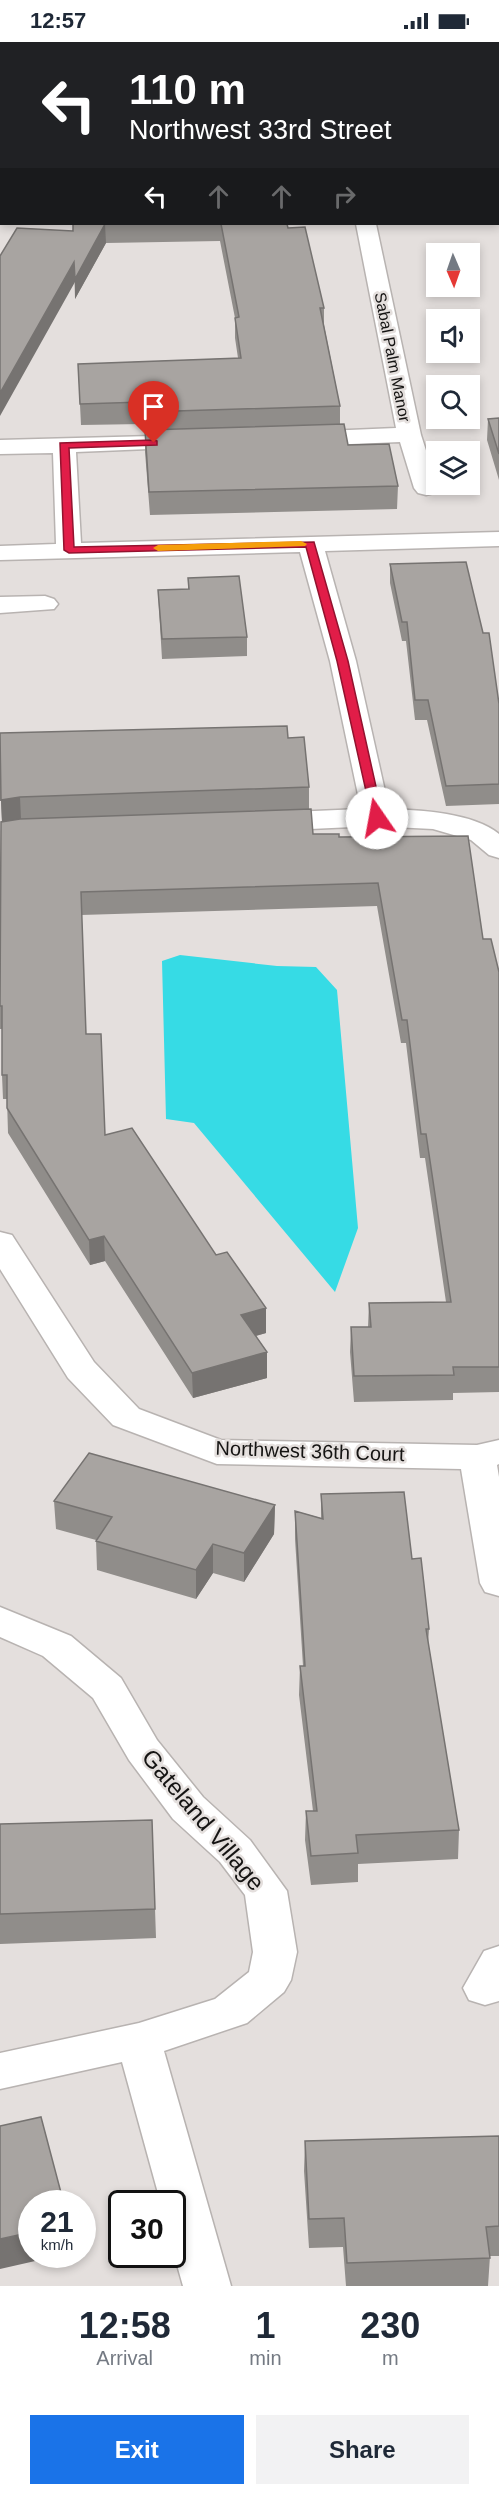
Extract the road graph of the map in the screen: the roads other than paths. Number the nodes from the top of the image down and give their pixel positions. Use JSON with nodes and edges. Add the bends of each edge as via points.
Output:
{"nodes":[{"id":1,"x":366,"y":225,"type":"edge"},
{"id":2,"x":409,"y":435,"type":"junction"},
{"id":3,"x":285,"y":440,"type":"edge"},
{"id":4,"x":215,"y":441,"type":"edge"},
{"id":5,"x":64,"y":445,"type":"junction"},
{"id":6,"x":0,"y":447,"type":"edge"},
{"id":7,"x":426,"y":488,"type":"dead end"},
{"id":8,"x":499,"y":539,"type":"edge"},
{"id":9,"x":310,"y":544,"type":"junction"},
{"id":10,"x":69,"y":550,"type":"junction"},
{"id":11,"x":0,"y":553,"type":"edge"},
{"id":12,"x":45,"y":604,"type":"dead end"},
{"id":13,"x":0,"y":605,"type":"edge"},
{"id":14,"x":377,"y":818,"type":"junction"},
{"id":15,"x":247,"y":822,"type":"edge"},
{"id":16,"x":491,"y":842,"type":"edge"},
{"id":17,"x":0,"y":1242,"type":"edge"},
{"id":18,"x":488,"y":1454,"type":"edge"},
{"id":19,"x":499,"y":1583,"type":"edge"},
{"id":20,"x":0,"y":1621,"type":"edge"},
{"id":21,"x":139,"y":2041,"type":"junction"},
{"id":22,"x":0,"y":2071,"type":"edge"},
{"id":23,"x":207,"y":2286,"type":"edge"}],
"edges":[{"from":1,"to":2,"type":"street","name":"Sabal Palm Manor"},
{"from":2,"to":3,"type":"street","name":"Sabal Palm Manor"},
{"from":2,"to":7,"type":"street"},
{"from":4,"to":5,"type":"street"},
{"from":5,"to":6,"type":"street"},
{"from":5,"to":10,"type":"street"},
{"from":8,"to":9,"type":"street"},
{"from":9,"to":10,"type":"street"},
{"from":9,"to":14,"type":"street","via":[[343,661]]},
{"from":10,"to":11,"type":"street"},
{"from":12,"to":13,"type":"street"},
{"from":14,"to":15,"type":"street"},
{"from":14,"to":16,"type":"street","via":[[435,820]]},
{"from":17,"to":18,"type":"street","name":"Northwest 36th Court","via":[[81,1370],[126,1417],[217,1452]]},
{"from":18,"to":19,"type":"street"},
{"from":20,"to":21,"type":"street","name":"Gateland Village","via":[[57,1646],[107,1688],[143,1750],[188,1808],[235,1851],[266,1891],[275,1952],[268,1980],[231,2011]]},
{"from":21,"to":22,"type":"street","name":"Gateland Village"},
{"from":21,"to":23,"type":"street"}]}
